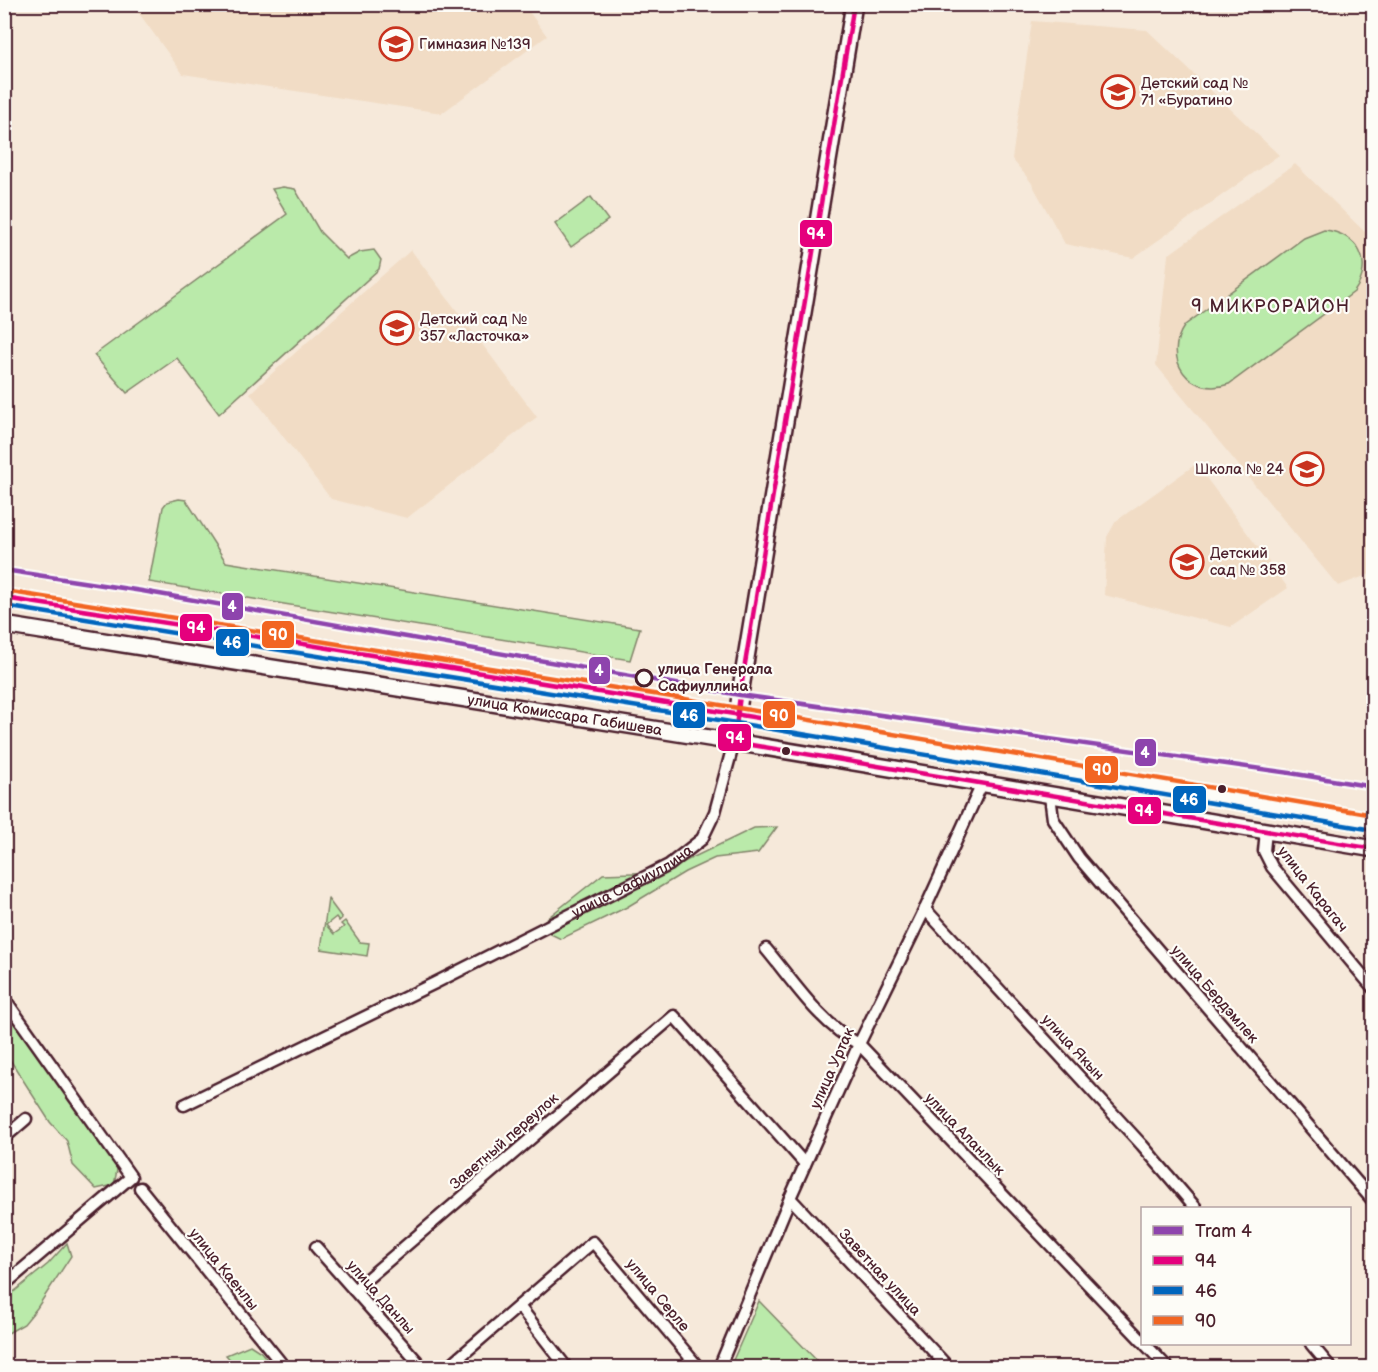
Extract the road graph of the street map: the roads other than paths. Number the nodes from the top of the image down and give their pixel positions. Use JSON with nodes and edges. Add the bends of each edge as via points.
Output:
{"nodes":[{"id":1,"x":854,"y":4,"type":"edge"},
{"id":2,"x":4,"y":598,"type":"edge"},
{"id":3,"x":4,"y":625,"type":"edge"},
{"id":4,"x":736,"y":715,"type":"junction"},
{"id":5,"x":734,"y":742,"type":"junction"},
{"id":6,"x":982,"y":784,"type":"junction"},
{"id":7,"x":1050,"y":796,"type":"junction"},
{"id":8,"x":1374,"y":823,"type":"edge"},
{"id":9,"x":1266,"y":831,"type":"junction"},
{"id":10,"x":1374,"y":849,"type":"edge"},
{"id":11,"x":925,"y":909,"type":"junction"},
{"id":12,"x":766,"y":949,"type":"dead end"},
{"id":13,"x":1374,"y":989,"type":"edge"},
{"id":14,"x":4,"y":998,"type":"edge"},
{"id":15,"x":858,"y":1044,"type":"junction"},
{"id":16,"x":184,"y":1105,"type":"dead end"},
{"id":17,"x":26,"y":1119,"type":"dead end"},
{"id":18,"x":4,"y":1138,"type":"edge"},
{"id":19,"x":805,"y":1164,"type":"junction"},
{"id":20,"x":140,"y":1188,"type":"dead end"},
{"id":21,"x":790,"y":1198,"type":"junction"},
{"id":22,"x":1374,"y":1202,"type":"edge"},
{"id":23,"x":1194,"y":1207,"type":"edge"},
{"id":24,"x":316,"y":1247,"type":"dead end"},
{"id":25,"x":4,"y":1285,"type":"edge"},
{"id":26,"x":354,"y":1290,"type":"junction"},
{"id":27,"x":519,"y":1306,"type":"junction"},
{"id":28,"x":1141,"y":1339,"type":"edge"},
{"id":29,"x":1147,"y":1345,"type":"edge"},
{"id":30,"x":1312,"y":1345,"type":"edge"},
{"id":31,"x":1168,"y":1367,"type":"edge"},
{"id":32,"x":285,"y":1368,"type":"edge"},
{"id":33,"x":423,"y":1368,"type":"edge"},
{"id":34,"x":447,"y":1368,"type":"edge"},
{"id":35,"x":567,"y":1368,"type":"edge"},
{"id":36,"x":699,"y":1368,"type":"edge"},
{"id":37,"x":718,"y":1368,"type":"edge"},
{"id":38,"x":949,"y":1368,"type":"edge"},
{"id":39,"x":1331,"y":1368,"type":"edge"}],
"edges":[{"from":1,"to":4,"type":"street","name":"улица Сафиуллина"},
{"from":2,"to":4,"type":"street","name":"улица Комиссара Габишева"},
{"from":3,"to":5,"type":"street","name":"улица Комиссара Габишева"},
{"from":4,"to":5,"type":"street","name":"улица Сафиуллина"},
{"from":4,"to":8,"type":"street","name":"улица Комиссара Габишева"},
{"from":5,"to":6,"type":"street","name":"улица Комиссара Габишева"},
{"from":5,"to":16,"type":"street","name":"улица Сафиуллина","via":[[715,812],[702,839],[669,865]]},
{"from":6,"to":7,"type":"street","name":"улица Комиссара Габишева"},
{"from":6,"to":11,"type":"street","name":"улица Уртак"},
{"from":7,"to":9,"type":"street","name":"улица Комиссара Габишева"},
{"from":7,"to":22,"type":"street","name":"улица Бердэмлек","via":[[1053,819],[1079,858]]},
{"from":9,"to":10,"type":"street","name":"улица Комиссара Габишева"},
{"from":9,"to":13,"type":"street","name":"улица Карагач","via":[[1264,851],[1272,867]]},
{"from":11,"to":15,"type":"street","name":"улица Уртак"},
{"from":11,"to":23,"type":"street","name":"улица Якын"},
{"from":12,"to":15,"type":"street","name":"улица Аланлык","via":[[830,1025]]},
{"from":14,"to":25,"type":"street","via":[[131,1177]]},
{"from":15,"to":19,"type":"street","name":"улица Уртак"},
{"from":15,"to":28,"type":"street","name":"улица Аланлык"},
{"from":17,"to":18,"type":"street"},
{"from":19,"to":21,"type":"street","name":"улица Уртак"},
{"from":19,"to":26,"type":"street","name":"Заветный переулок","via":[[674,1016]]},
{"from":20,"to":32,"type":"street","name":"улица Каенлы"},
{"from":21,"to":37,"type":"street","name":"улица Уртак"},
{"from":21,"to":38,"type":"street","name":"Заветная улица"},
{"from":24,"to":26,"type":"street","name":"улица Данлы"},
{"from":26,"to":33,"type":"street","name":"улица Данлы"},
{"from":27,"to":34,"type":"street"},
{"from":27,"to":35,"type":"street"},
{"from":27,"to":36,"type":"street","name":"улица Серле","via":[[593,1242]]},
{"from":29,"to":31,"type":"street","name":"улица Аланлык"},
{"from":30,"to":39,"type":"street"}]}
